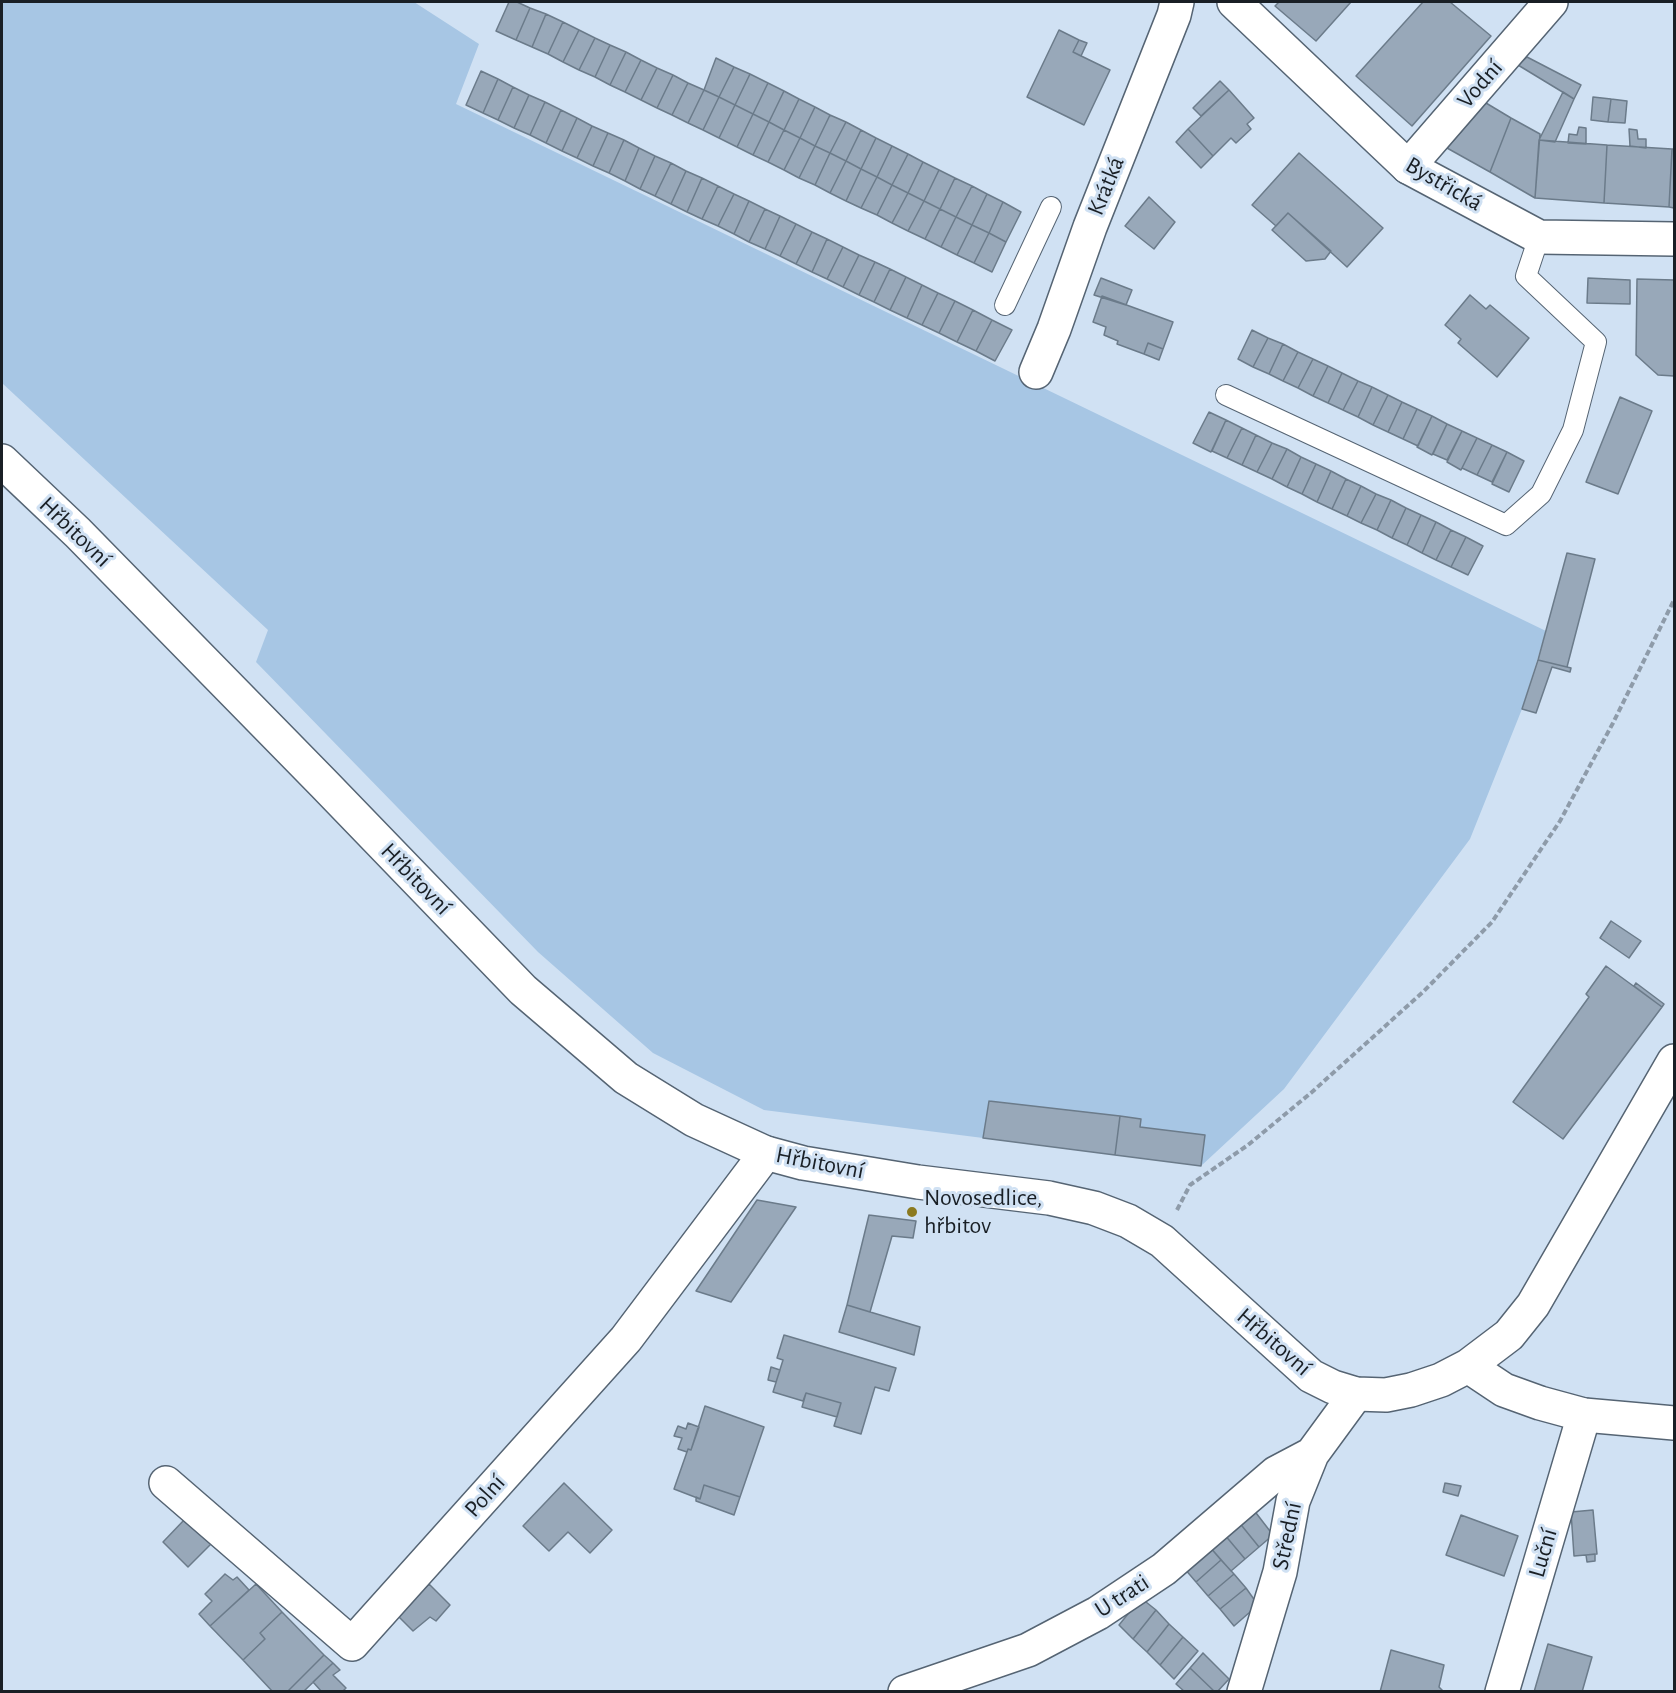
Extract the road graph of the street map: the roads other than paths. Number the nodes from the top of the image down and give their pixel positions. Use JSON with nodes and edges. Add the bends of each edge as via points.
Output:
{"nodes":[{"id":1,"x":1177,"y":2,"type":"edge"},
{"id":2,"x":1234,"y":2,"type":"edge"},
{"id":3,"x":1551,"y":2,"type":"edge"},
{"id":4,"x":1408,"y":167,"type":"junction"},
{"id":5,"x":1051,"y":207,"type":"dead end"},
{"id":6,"x":1539,"y":237,"type":"junction"},
{"id":7,"x":1674,"y":239,"type":"edge"},
{"id":8,"x":1005,"y":305,"type":"dead end"},
{"id":9,"x":1036,"y":372,"type":"dead end"},
{"id":10,"x":1226,"y":395,"type":"dead end"},
{"id":11,"x":2,"y":461,"type":"edge"},
{"id":12,"x":1674,"y":1061,"type":"edge"},
{"id":13,"x":766,"y":1153,"type":"junction"},
{"id":14,"x":1468,"y":1366,"type":"junction"},
{"id":15,"x":1356,"y":1394,"type":"junction"},
{"id":16,"x":1584,"y":1415,"type":"junction"},
{"id":17,"x":1674,"y":1424,"type":"edge"},
{"id":18,"x":1312,"y":1454,"type":"junction"},
{"id":19,"x":166,"y":1483,"type":"dead end"},
{"id":20,"x":986,"y":1679,"type":"edge"},
{"id":21,"x":905,"y":1692,"type":"edge"},
{"id":22,"x":1244,"y":1692,"type":"edge"},
{"id":23,"x":1502,"y":1692,"type":"edge"}],
"edges":[{"from":1,"to":9,"type":"street","name":"Krátká"},
{"from":2,"to":4,"type":"street","name":"Bystřická"},
{"from":3,"to":4,"type":"street","name":"Vodní"},
{"from":4,"to":6,"type":"street","name":"Bystřická"},
{"from":5,"to":8,"type":"lane"},
{"from":6,"to":7,"type":"street","name":"Bystřická"},
{"from":6,"to":10,"type":"lane","via":[[1526,276],[1596,342],[1573,430],[1541,494],[1506,525]]},
{"from":11,"to":13,"type":"street","name":"Hřbitovní","via":[[103,558],[524,990],[626,1078],[694,1120]]},
{"from":12,"to":14,"type":"street","name":"Hřbitovní","via":[[1533,1305],[1509,1335]]},
{"from":13,"to":15,"type":"street","name":"Hřbitovní","via":[[918,1182],[1049,1198],[1128,1221],[1162,1241],[1311,1376]]},
{"from":13,"to":19,"type":"street","name":"Polní","via":[[626,1340],[352,1644]]},
{"from":14,"to":15,"type":"street","name":"Hřbitovní","via":[[1411,1390],[1386,1395]]},
{"from":14,"to":16,"type":"street","via":[[1504,1390]]},
{"from":15,"to":18,"type":"street","name":"Střední"},
{"from":16,"to":17,"type":"street"},
{"from":16,"to":23,"type":"street","name":"Luční"},
{"from":18,"to":20,"type":"street","name":"U trati","via":[[1276,1473],[1164,1569]]},
{"from":18,"to":22,"type":"street","name":"Střední","via":[[1293,1501],[1280,1572]]},
{"from":20,"to":21,"type":"street","name":"U trati"}]}
